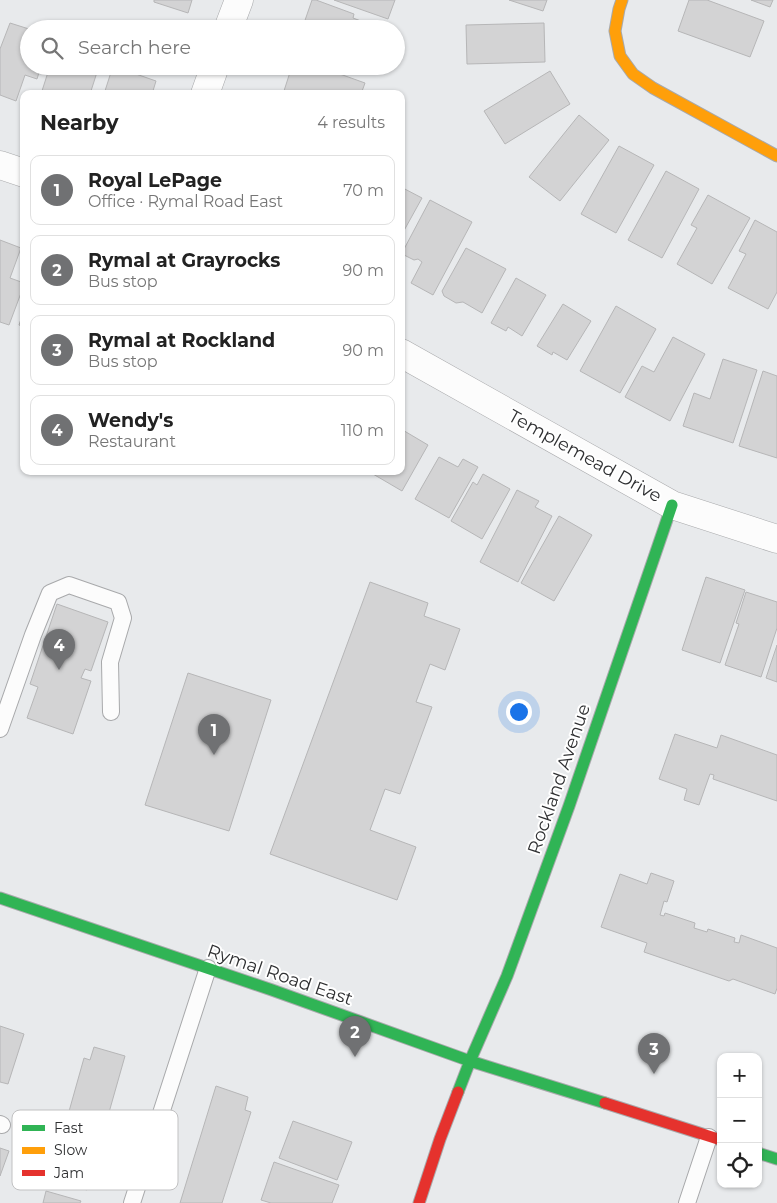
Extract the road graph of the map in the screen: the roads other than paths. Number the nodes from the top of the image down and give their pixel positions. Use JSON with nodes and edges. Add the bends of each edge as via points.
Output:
{"nodes":[{"id":1,"x":239,"y":0,"type":"edge"},
{"id":2,"x":622,"y":0,"type":"edge"},
{"id":3,"x":231,"y":20,"type":"edge"},
{"id":4,"x":212,"y":75,"type":"edge"},
{"id":5,"x":206,"y":90,"type":"edge"},
{"id":6,"x":777,"y":156,"type":"edge"},
{"id":7,"x":0,"y":165,"type":"edge"},
{"id":8,"x":20,"y":172,"type":"edge"},
{"id":9,"x":405,"y":355,"type":"edge"},
{"id":10,"x":672,"y":505,"type":"junction"},
{"id":11,"x":777,"y":539,"type":"edge"},
{"id":12,"x":111,"y":712,"type":"dead end"},
{"id":13,"x":0,"y":728,"type":"edge"},
{"id":14,"x":0,"y":898,"type":"edge"},
{"id":15,"x":208,"y":968,"type":"junction"},
{"id":16,"x":470,"y":1061,"type":"junction"},
{"id":17,"x":162,"y":1110,"type":"edge"},
{"id":18,"x":715,"y":1139,"type":"edge"},
{"id":19,"x":762,"y":1154,"type":"edge"},
{"id":20,"x":777,"y":1159,"type":"edge"},
{"id":21,"x":136,"y":1190,"type":"edge"},
{"id":22,"x":132,"y":1203,"type":"edge"},
{"id":23,"x":419,"y":1203,"type":"edge"},
{"id":24,"x":687,"y":1203,"type":"edge"}],
"edges":[{"from":1,"to":3,"type":"street"},
{"from":2,"to":6,"type":"street","via":[[615,31],[620,56],[633,74]]},
{"from":4,"to":5,"type":"street"},
{"from":7,"to":8,"type":"street"},
{"from":9,"to":10,"type":"street","name":"Templemead Drive"},
{"from":10,"to":11,"type":"street","name":"Templemead Drive"},
{"from":10,"to":16,"type":"street","name":"Rockland Avenue","via":[[569,806],[507,976]]},
{"from":12,"to":13,"type":"lane","via":[[110,662],[124,618],[118,602],[69,585],[50,593]]},
{"from":14,"to":15,"type":"street","name":"Rymal Road East"},
{"from":15,"to":16,"type":"street","name":"Rymal Road East"},
{"from":15,"to":17,"type":"lane"},
{"from":16,"to":18,"type":"street","name":"Rymal Road East"},
{"from":16,"to":23,"type":"street","name":"Rockland Avenue"},
{"from":18,"to":24,"type":"lane"},
{"from":19,"to":20,"type":"street"},
{"from":21,"to":22,"type":"lane"}]}
